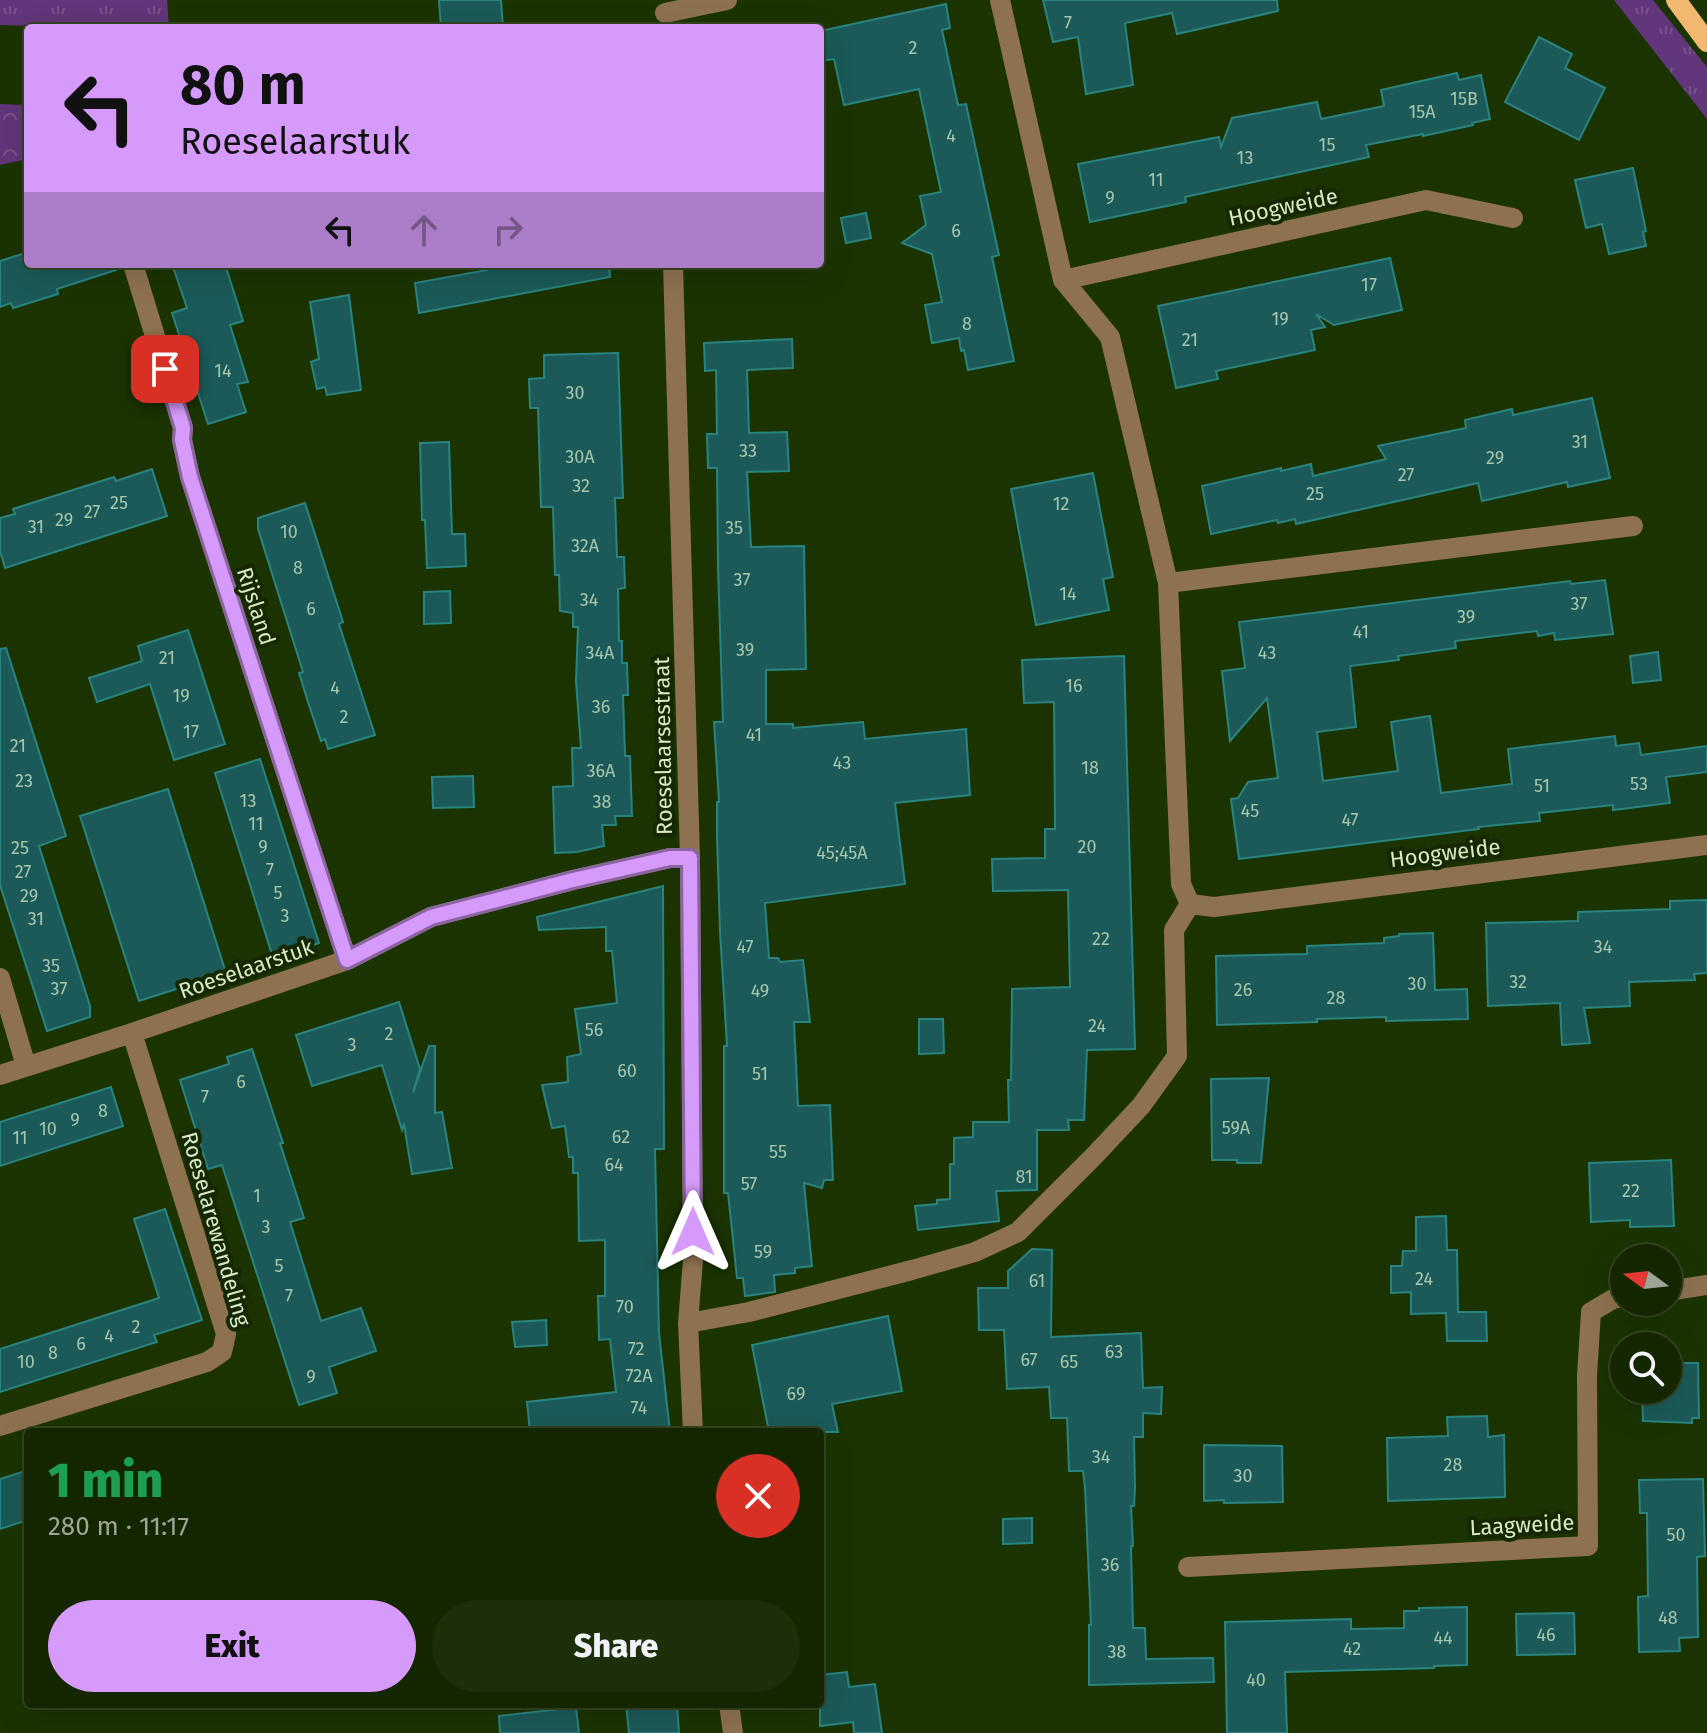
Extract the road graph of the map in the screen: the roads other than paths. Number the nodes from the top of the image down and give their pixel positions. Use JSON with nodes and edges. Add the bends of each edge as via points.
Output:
{"nodes":[{"id":1,"x":727,"y":0,"type":"edge"},
{"id":2,"x":1000,"y":0,"type":"edge"},
{"id":3,"x":1676,"y":0,"type":"edge"},
{"id":4,"x":665,"y":14,"type":"edge"},
{"id":5,"x":1707,"y":42,"type":"edge"},
{"id":6,"x":1513,"y":218,"type":"dead end"},
{"id":7,"x":134,"y":268,"type":"edge"},
{"id":8,"x":673,"y":268,"type":"edge"},
{"id":9,"x":1063,"y":280,"type":"junction"},
{"id":10,"x":1633,"y":526,"type":"dead end"},
{"id":11,"x":1168,"y":583,"type":"junction"},
{"id":12,"x":1707,"y":845,"type":"edge"},
{"id":13,"x":690,"y":858,"type":"junction"},
{"id":14,"x":1190,"y":904,"type":"junction"},
{"id":15,"x":347,"y":960,"type":"junction"},
{"id":16,"x":0,"y":978,"type":"edge"},
{"id":17,"x":132,"y":1033,"type":"junction"},
{"id":18,"x":26,"y":1066,"type":"junction"},
{"id":19,"x":0,"y":1075,"type":"edge"},
{"id":20,"x":1707,"y":1285,"type":"edge"},
{"id":21,"x":1682,"y":1289,"type":"edge"},
{"id":22,"x":1610,"y":1301,"type":"edge"},
{"id":23,"x":688,"y":1323,"type":"junction"},
{"id":24,"x":0,"y":1426,"type":"edge"},
{"id":25,"x":693,"y":1428,"type":"edge"},
{"id":26,"x":1188,"y":1567,"type":"dead end"},
{"id":27,"x":730,"y":1708,"type":"edge"},
{"id":28,"x":733,"y":1733,"type":"edge"}],
"edges":[{"from":1,"to":4,"type":"street"},
{"from":2,"to":9,"type":"street"},
{"from":3,"to":5,"type":"main road"},
{"from":6,"to":9,"type":"street","name":"Hoogweide","via":[[1426,200]]},
{"from":7,"to":15,"type":"street","name":"Rijsland","via":[[183,428],[190,477]]},
{"from":8,"to":13,"type":"street","name":"Roeselaarsestraat"},
{"from":9,"to":11,"type":"street","via":[[1110,337]]},
{"from":10,"to":11,"type":"street"},
{"from":11,"to":14,"type":"street","via":[[1181,884]]},
{"from":12,"to":14,"type":"street","name":"Hoogweide","via":[[1214,907]]},
{"from":13,"to":15,"type":"street","name":"Roeselaarstuk","via":[[573,880],[431,917]]},
{"from":13,"to":23,"type":"street","name":"Roeselaarsestraat","via":[[693,1260]]},
{"from":14,"to":23,"type":"street","via":[[1174,930],[1177,1056],[1141,1106],[1018,1232],[975,1252],[912,1270]]},
{"from":15,"to":17,"type":"street","name":"Roeselaarstuk"},
{"from":16,"to":18,"type":"street"},
{"from":17,"to":18,"type":"street","name":"Roeselaarstuk"},
{"from":17,"to":24,"type":"street","name":"Roeselarewandeling","via":[[226,1334],[222,1352],[207,1362]]},
{"from":18,"to":19,"type":"street","name":"Roeselaarstuk"},
{"from":20,"to":21,"type":"street"},
{"from":22,"to":26,"type":"street","name":"Laagweide","via":[[1591,1312],[1588,1546]]},
{"from":23,"to":25,"type":"street","name":"Roeselaarsestraat"},
{"from":27,"to":28,"type":"street"}]}
